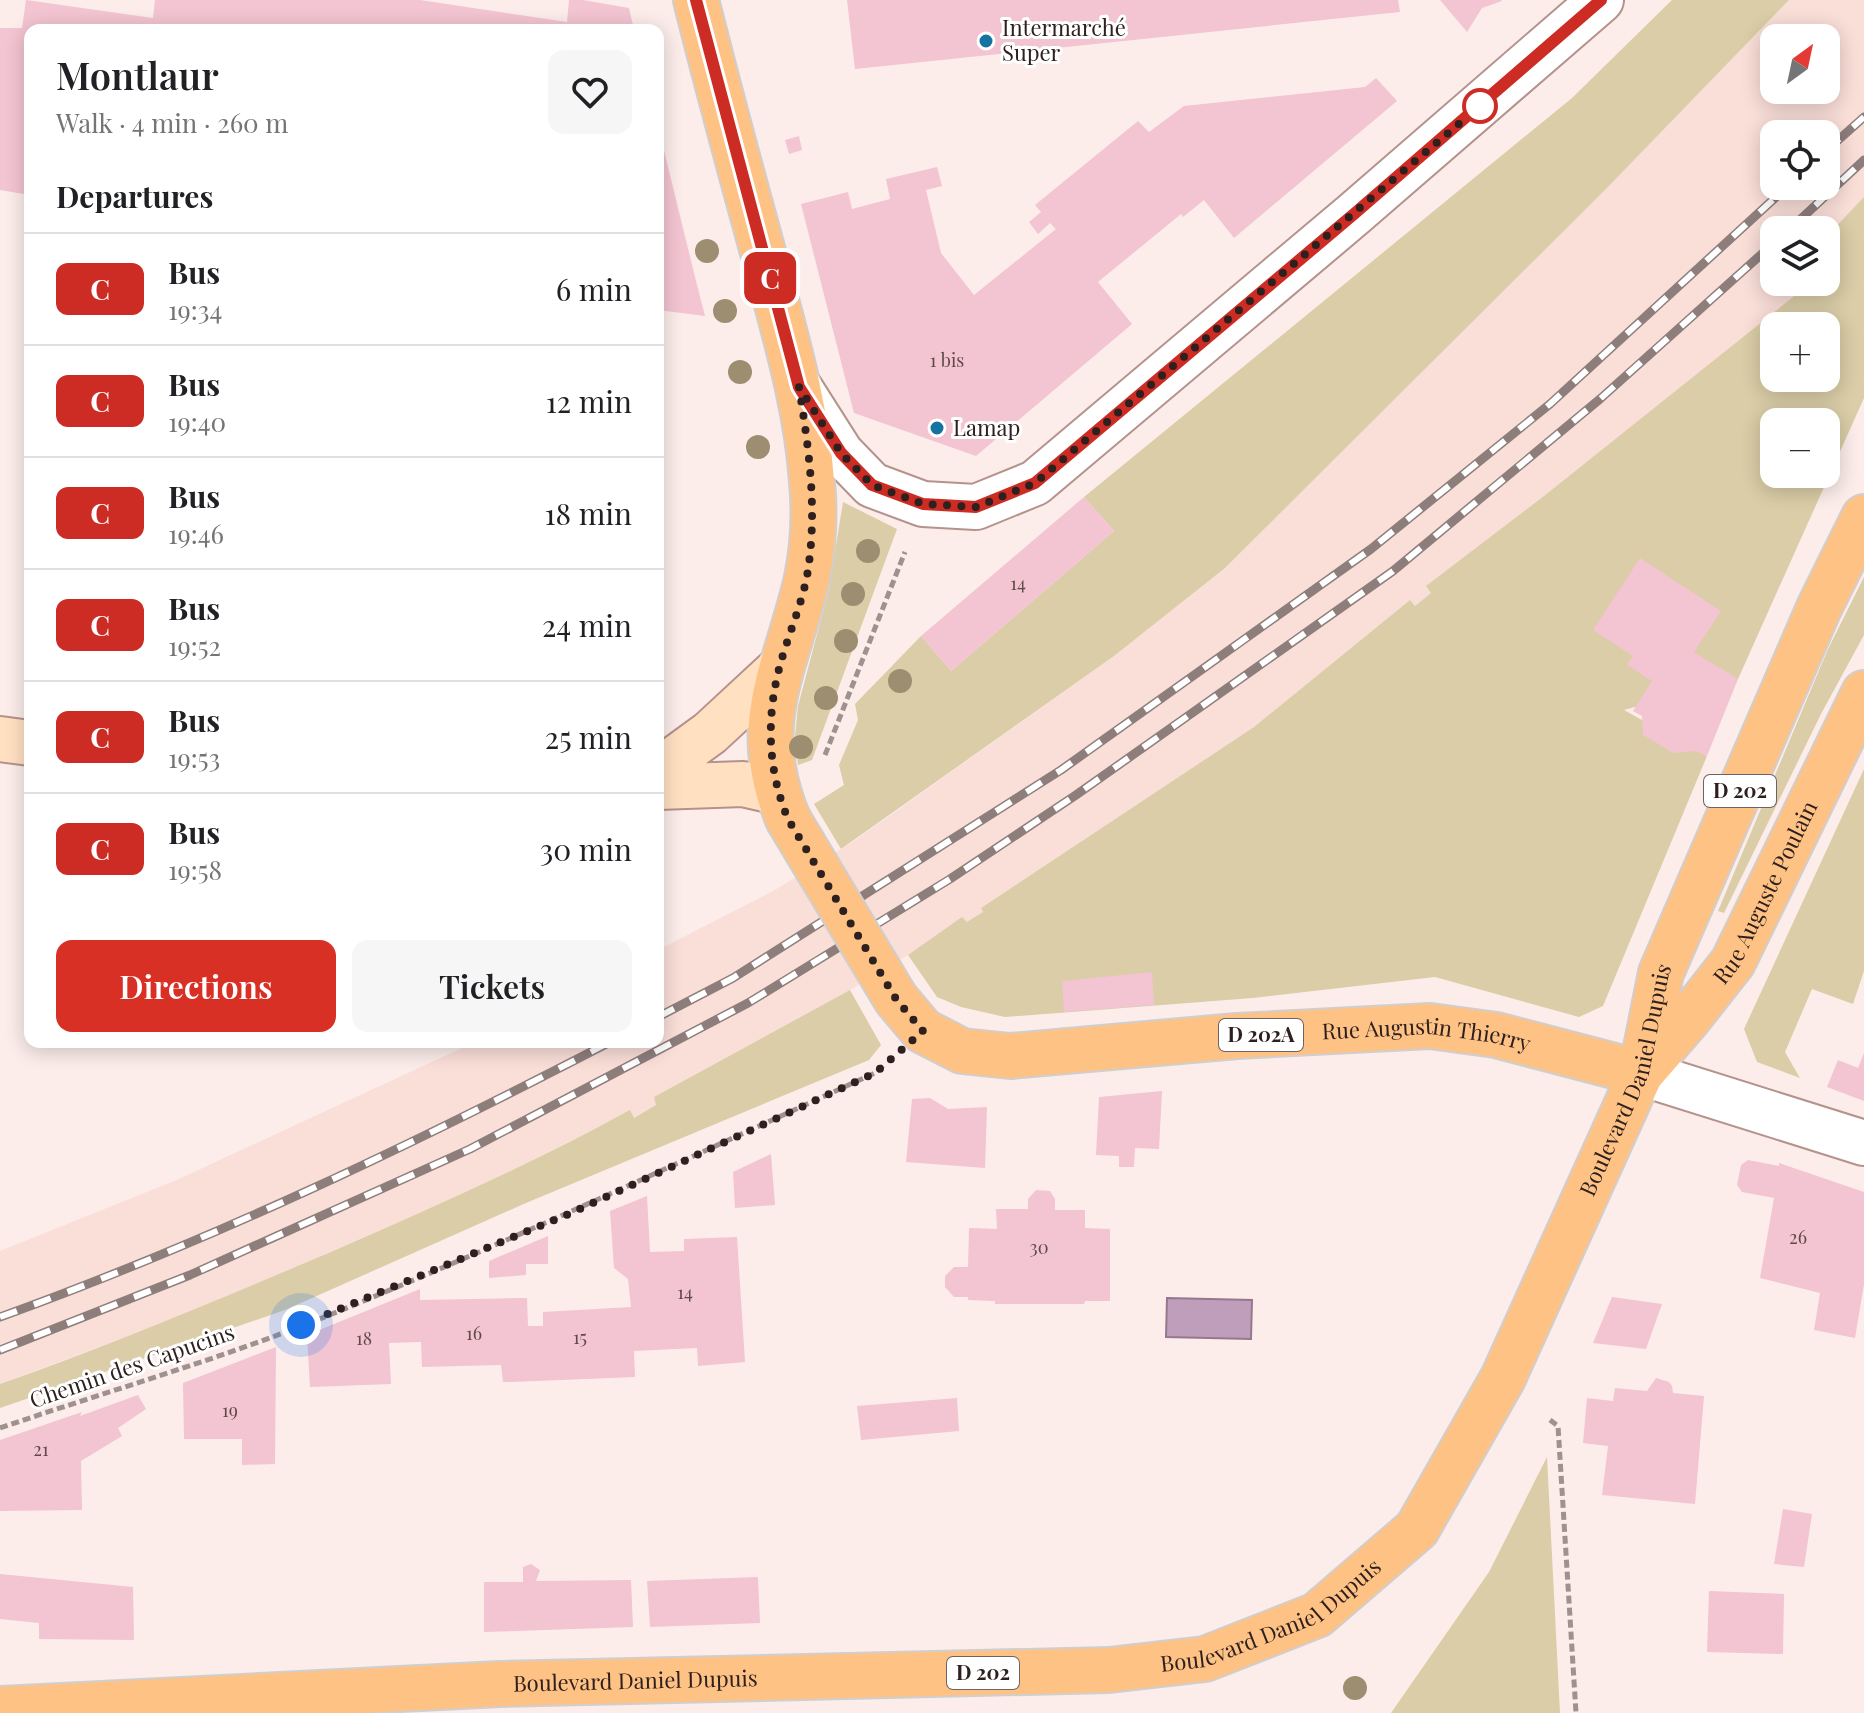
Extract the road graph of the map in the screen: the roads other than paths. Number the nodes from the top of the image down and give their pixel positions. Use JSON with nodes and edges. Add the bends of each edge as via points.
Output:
{"nodes":[{"id":1,"x":696,"y":0,"type":"edge"},
{"id":2,"x":1601,"y":0,"type":"edge"},
{"id":3,"x":799,"y":387,"type":"junction"},
{"id":4,"x":1864,"y":517,"type":"edge"},
{"id":5,"x":779,"y":669,"type":"junction"},
{"id":6,"x":1864,"y":693,"type":"edge"},
{"id":7,"x":0,"y":739,"type":"edge"},
{"id":8,"x":24,"y":742,"type":"edge"},
{"id":9,"x":664,"y":767,"type":"edge"},
{"id":10,"x":664,"y":787,"type":"edge"},
{"id":11,"x":783,"y":806,"type":"junction"},
{"id":12,"x":1641,"y":1073,"type":"junction"},
{"id":13,"x":1864,"y":1143,"type":"edge"},
{"id":14,"x":0,"y":1709,"type":"edge"}],
"edges":[{"from":1,"to":3,"type":"main road"},
{"from":2,"to":3,"type":"street","via":[[1035,483],[976,507],[923,504],[872,485],[841,453]]},
{"from":3,"to":5,"type":"main road","via":[[813,529],[807,578]]},
{"from":4,"to":12,"type":"main road","name":"Boulevard Daniel Dupuis","number":"D 202","via":[[1819,608],[1661,973]]},
{"from":5,"to":9,"type":"street","via":[[710,733]]},
{"from":5,"to":11,"type":"main road","via":[[770,740]]},
{"from":6,"to":12,"type":"main road","name":"Rue Auguste Poulain","number":"D 202","via":[[1733,962]]},
{"from":7,"to":8,"type":"street"},
{"from":10,"to":11,"type":"street","via":[[743,784]]},
{"from":11,"to":12,"type":"main road","name":"Rue Augustin Thierry","number":"D 202A","bridge":true,"via":[[909,1015],[962,1051],[1010,1056],[1430,1026],[1496,1035]]},
{"from":12,"to":13,"type":"street","name":"Rue Augustin Thierry"},
{"from":12,"to":14,"type":"main road","name":"Boulevard Daniel Dupuis","number":"D 202","via":[[1503,1378],[1417,1529],[1317,1615],[1219,1654],[1109,1670],[500,1684]]}]}
